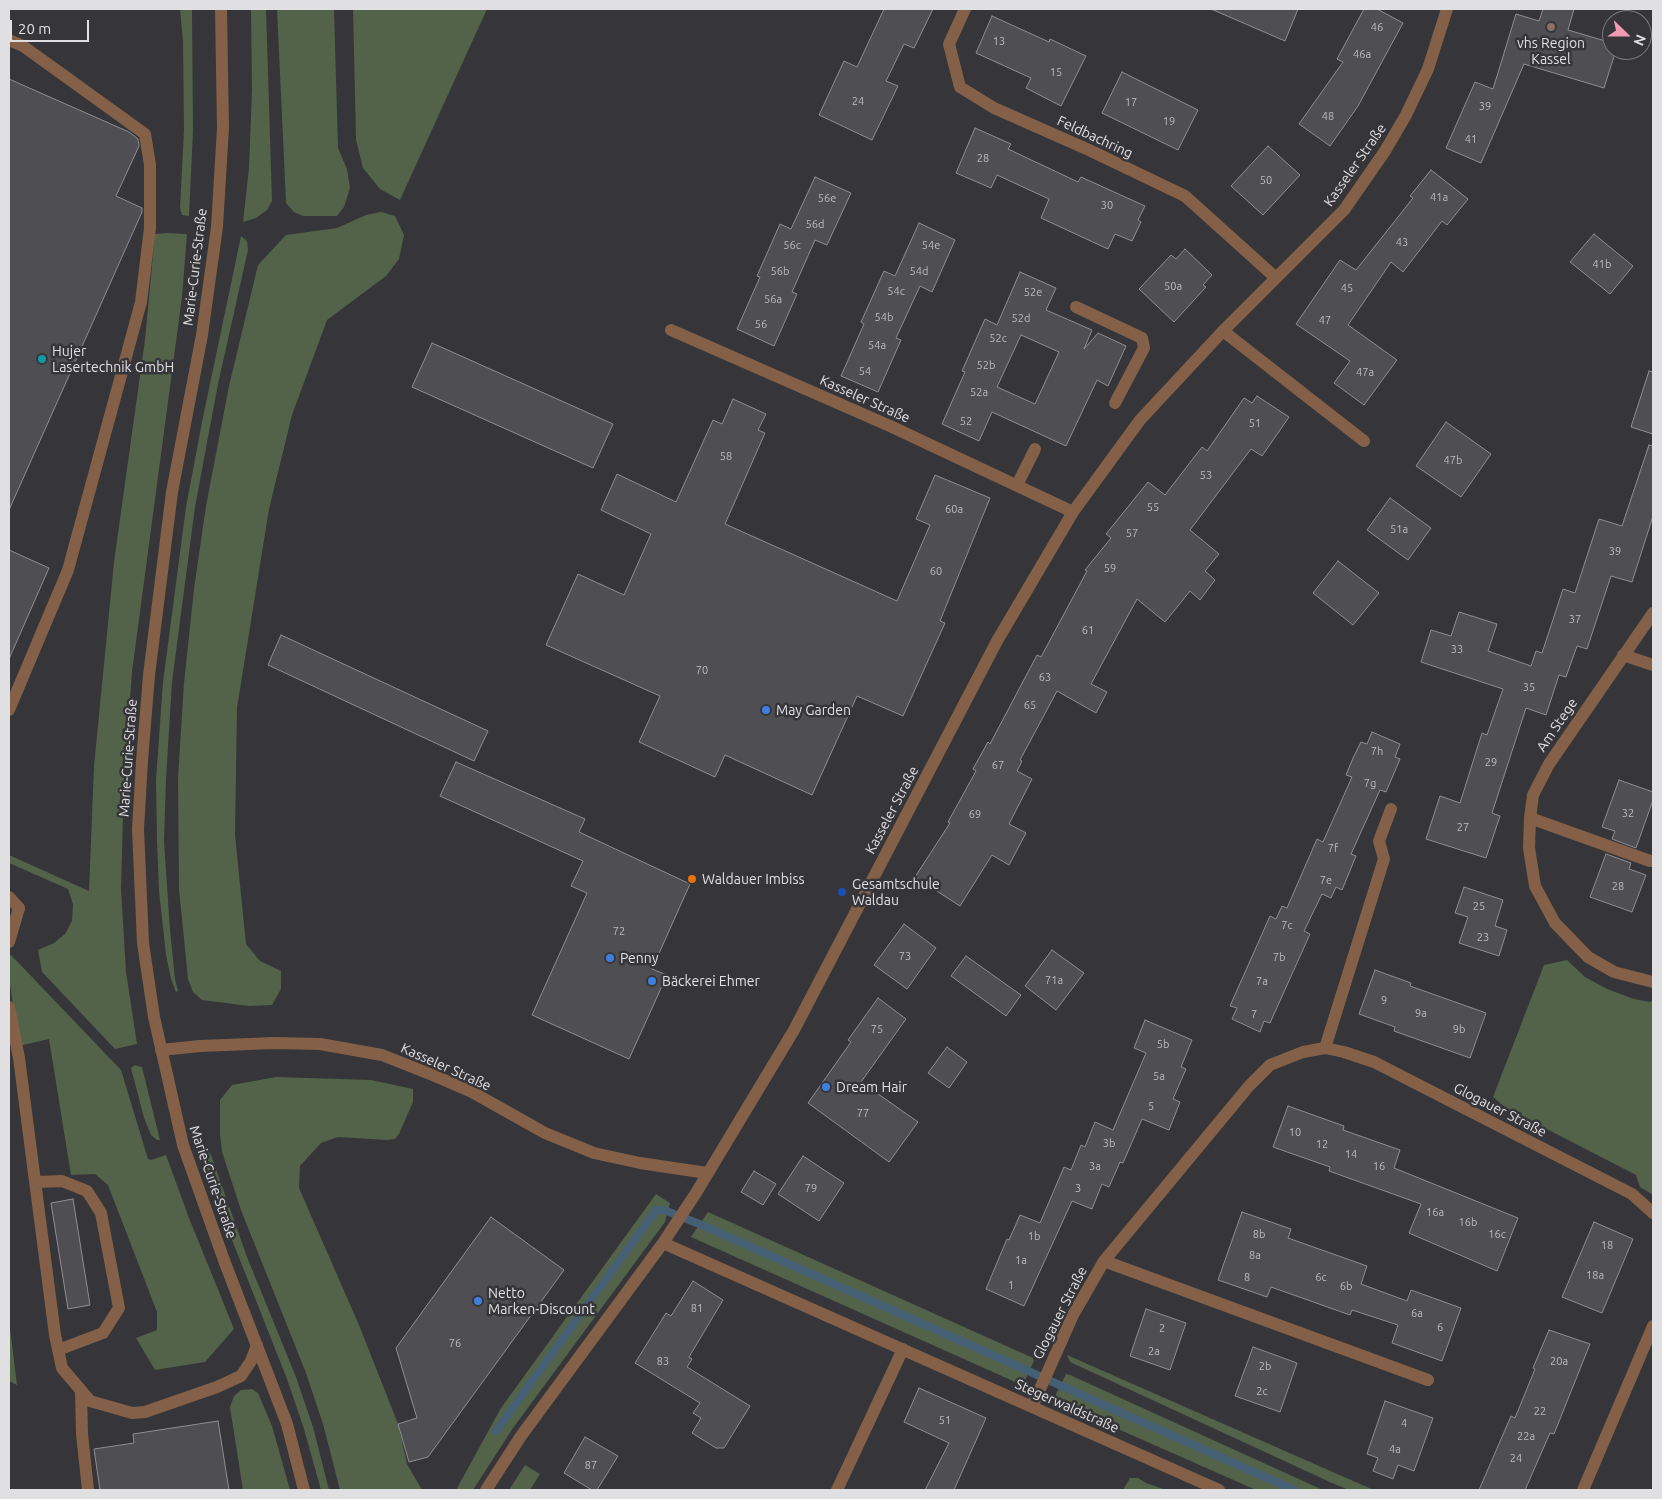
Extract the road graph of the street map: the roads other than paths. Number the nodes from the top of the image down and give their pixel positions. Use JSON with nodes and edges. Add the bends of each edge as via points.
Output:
{"nodes":[{"id":1,"x":221,"y":9,"type":"edge"},
{"id":2,"x":965,"y":9,"type":"edge"},
{"id":3,"x":1447,"y":9,"type":"edge"},
{"id":4,"x":9,"y":40,"type":"edge"},
{"id":5,"x":1276,"y":278,"type":"junction"},
{"id":6,"x":1076,"y":307,"type":"dead end"},
{"id":7,"x":672,"y":330,"type":"dead end"},
{"id":8,"x":1223,"y":331,"type":"junction"},
{"id":9,"x":1115,"y":403,"type":"dead end"},
{"id":10,"x":1364,"y":441,"type":"dead end"},
{"id":11,"x":1035,"y":449,"type":"dead end"},
{"id":12,"x":1017,"y":486,"type":"junction"},
{"id":13,"x":1073,"y":512,"type":"junction"},
{"id":14,"x":1653,"y":613,"type":"edge"},
{"id":15,"x":1623,"y":655,"type":"junction"},
{"id":16,"x":1653,"y":665,"type":"edge"},
{"id":17,"x":9,"y":710,"type":"edge"},
{"id":18,"x":1391,"y":809,"type":"dead end"},
{"id":19,"x":1530,"y":818,"type":"junction"},
{"id":20,"x":1653,"y":861,"type":"edge"},
{"id":21,"x":9,"y":897,"type":"edge"},
{"id":22,"x":9,"y":942,"type":"edge"},
{"id":23,"x":1653,"y":982,"type":"edge"},
{"id":24,"x":9,"y":1007,"type":"edge"},
{"id":25,"x":1325,"y":1048,"type":"junction"},
{"id":26,"x":161,"y":1050,"type":"junction"},
{"id":27,"x":707,"y":1173,"type":"junction"},
{"id":28,"x":36,"y":1182,"type":"junction"},
{"id":29,"x":1653,"y":1213,"type":"edge"},
{"id":30,"x":663,"y":1243,"type":"junction"},
{"id":31,"x":1104,"y":1262,"type":"junction"},
{"id":32,"x":1653,"y":1326,"type":"edge"},
{"id":33,"x":256,"y":1345,"type":"junction"},
{"id":34,"x":903,"y":1349,"type":"junction"},
{"id":35,"x":58,"y":1350,"type":"junction"},
{"id":36,"x":1428,"y":1380,"type":"dead end"},
{"id":37,"x":81,"y":1391,"type":"junction"},
{"id":38,"x":1032,"y":1407,"type":"junction"},
{"id":39,"x":88,"y":1490,"type":"edge"},
{"id":40,"x":304,"y":1490,"type":"edge"},
{"id":41,"x":486,"y":1490,"type":"edge"},
{"id":42,"x":837,"y":1490,"type":"edge"},
{"id":43,"x":1219,"y":1490,"type":"edge"},
{"id":44,"x":1583,"y":1490,"type":"edge"}],
"edges":[{"from":1,"to":26,"type":"street","name":"Marie-Curie-Straße","via":[[223,128],[217,227],[202,335],[172,492],[149,675],[138,829],[143,943]]},
{"from":2,"to":5,"type":"street","name":"Feldbachring","via":[[949,44],[960,87],[994,108],[1185,196]]},
{"from":3,"to":5,"type":"street","name":"Kasseler Straße","via":[[1428,69],[1385,150],[1344,210]]},
{"from":4,"to":17,"type":"street","via":[[23,46],[145,134],[150,166],[150,219],[141,302],[68,570]]},
{"from":5,"to":8,"type":"street","name":"Kasseler Straße"},
{"from":6,"to":9,"type":"street","via":[[1142,338],[1144,348]]},
{"from":7,"to":12,"type":"street","name":"Kasseler Straße"},
{"from":8,"to":10,"type":"street"},
{"from":8,"to":13,"type":"street","name":"Kasseler Straße","via":[[1140,420]]},
{"from":11,"to":12,"type":"street"},
{"from":12,"to":13,"type":"street","name":"Kasseler Straße"},
{"from":13,"to":27,"type":"street","name":"Kasseler Straße","via":[[997,640],[794,1030]]},
{"from":14,"to":15,"type":"street","name":"Am Stege"},
{"from":15,"to":16,"type":"street"},
{"from":15,"to":19,"type":"street","name":"Am Stege","via":[[1549,764],[1533,796]]},
{"from":18,"to":25,"type":"street","via":[[1379,841],[1384,859]]},
{"from":19,"to":20,"type":"street"},
{"from":19,"to":23,"type":"street","name":"Am Stege","via":[[1529,848],[1535,886],[1555,923],[1588,957],[1614,972]]},
{"from":21,"to":22,"type":"street","via":[[19,908]]},
{"from":24,"to":28,"type":"street"},
{"from":25,"to":29,"type":"street","name":"Glogauer Straße","via":[[1374,1062],[1632,1194]]},
{"from":25,"to":31,"type":"street","name":"Glogauer Straße","via":[[1303,1052],[1270,1066],[1249,1086]]},
{"from":26,"to":27,"type":"street","name":"Kasseler Straße","via":[[302,1043],[382,1056],[472,1092],[545,1133],[594,1153]]},
{"from":26,"to":33,"type":"street","name":"Marie-Curie-Straße","via":[[186,1156]]},
{"from":27,"to":30,"type":"street","name":"Kasseler Straße"},
{"from":28,"to":35,"type":"street"},
{"from":28,"to":35,"type":"street","via":[[62,1181],[87,1192],[92,1199],[101,1213],[119,1308],[103,1333]]},
{"from":30,"to":34,"type":"street","name":"Stegerwaldstraße"},
{"from":30,"to":41,"type":"street","name":"Kasseler Straße","via":[[521,1436]]},
{"from":31,"to":36,"type":"street","name":"Glogauer Straße"},
{"from":31,"to":38,"type":"street","name":"Glogauer Straße","via":[[1072,1315]]},
{"from":32,"to":44,"type":"street"},
{"from":33,"to":37,"type":"street","via":[[241,1376],[145,1412],[132,1413],[90,1401]]},
{"from":33,"to":40,"type":"street","name":"Marie-Curie-Straße","via":[[287,1424]]},
{"from":34,"to":38,"type":"street","name":"Stegerwaldstraße"},
{"from":34,"to":42,"type":"street"},
{"from":35,"to":37,"type":"street","via":[[62,1368]]},
{"from":37,"to":39,"type":"street"},
{"from":38,"to":43,"type":"street","name":"Stegerwaldstraße"}]}
